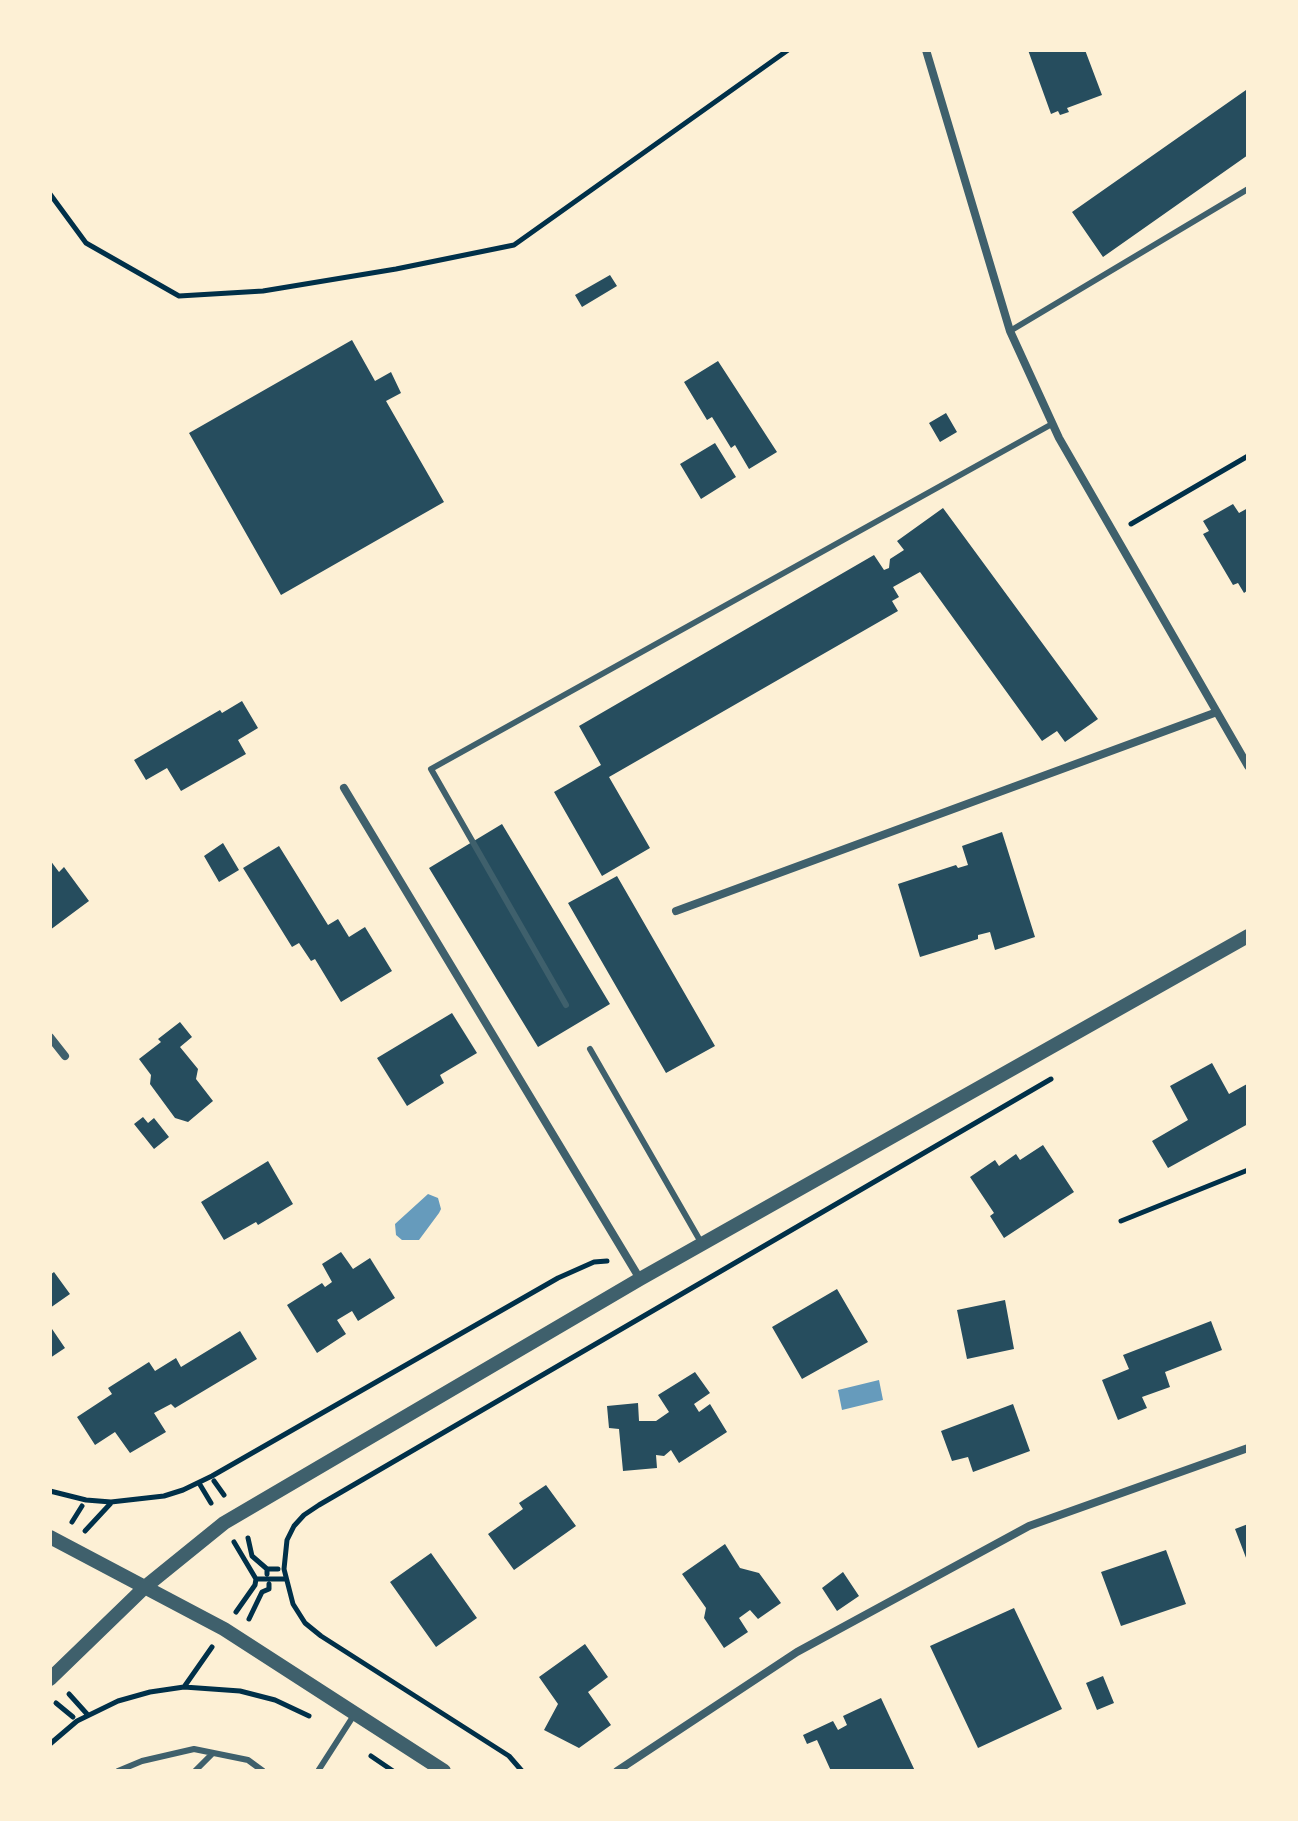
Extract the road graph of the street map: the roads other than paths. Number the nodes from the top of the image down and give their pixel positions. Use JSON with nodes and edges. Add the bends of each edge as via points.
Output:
{"nodes":[{"id":1,"x":926,"y":50,"type":"edge"},
{"id":2,"x":1248,"y":189,"type":"edge"},
{"id":3,"x":1010,"y":331,"type":"junction"},
{"id":4,"x":1052,"y":424,"type":"junction"},
{"id":5,"x":1217,"y":712,"type":"junction"},
{"id":6,"x":1248,"y":766,"type":"edge"},
{"id":7,"x":344,"y":788,"type":"dead end"},
{"id":8,"x":676,"y":911,"type":"dead end"},
{"id":9,"x":1248,"y":936,"type":"edge"},
{"id":10,"x":566,"y":1005,"type":"dead end"},
{"id":11,"x":50,"y":1037,"type":"edge"},
{"id":12,"x":590,"y":1049,"type":"dead end"},
{"id":13,"x":65,"y":1056,"type":"dead end"},
{"id":14,"x":702,"y":1244,"type":"junction"},
{"id":15,"x":638,"y":1280,"type":"junction"},
{"id":16,"x":1248,"y":1448,"type":"edge"},
{"id":17,"x":50,"y":1537,"type":"edge"},
{"id":18,"x":145,"y":1587,"type":"junction"},
{"id":19,"x":50,"y":1679,"type":"edge"},
{"id":20,"x":356,"y":1712,"type":"junction"},
{"id":21,"x":213,"y":1753,"type":"junction"},
{"id":22,"x":118,"y":1771,"type":"edge"},
{"id":23,"x":195,"y":1771,"type":"edge"},
{"id":24,"x":263,"y":1771,"type":"edge"},
{"id":25,"x":318,"y":1771,"type":"edge"},
{"id":26,"x":444,"y":1771,"type":"edge"},
{"id":27,"x":617,"y":1771,"type":"edge"}],
"edges":[{"from":1,"to":3,"type":"street"},
{"from":2,"to":3,"type":"lane"},
{"from":3,"to":4,"type":"street"},
{"from":4,"to":5,"type":"street"},
{"from":4,"to":10,"type":"lane","via":[[431,769]]},
{"from":5,"to":6,"type":"street"},
{"from":5,"to":8,"type":"street"},
{"from":7,"to":15,"type":"street"},
{"from":9,"to":14,"type":"street"},
{"from":11,"to":13,"type":"street"},
{"from":12,"to":14,"type":"lane"},
{"from":14,"to":15,"type":"street"},
{"from":15,"to":18,"type":"street","via":[[224,1523]]},
{"from":16,"to":27,"type":"street","via":[[1029,1526],[797,1652]]},
{"from":17,"to":18,"type":"street"},
{"from":18,"to":19,"type":"street"},
{"from":18,"to":20,"type":"street","via":[[224,1629]]},
{"from":20,"to":25,"type":"lane"},
{"from":20,"to":26,"type":"street"},
{"from":21,"to":22,"type":"lane","via":[[194,1749]]},
{"from":21,"to":23,"type":"lane"},
{"from":21,"to":24,"type":"lane","via":[[248,1760]]}]}
